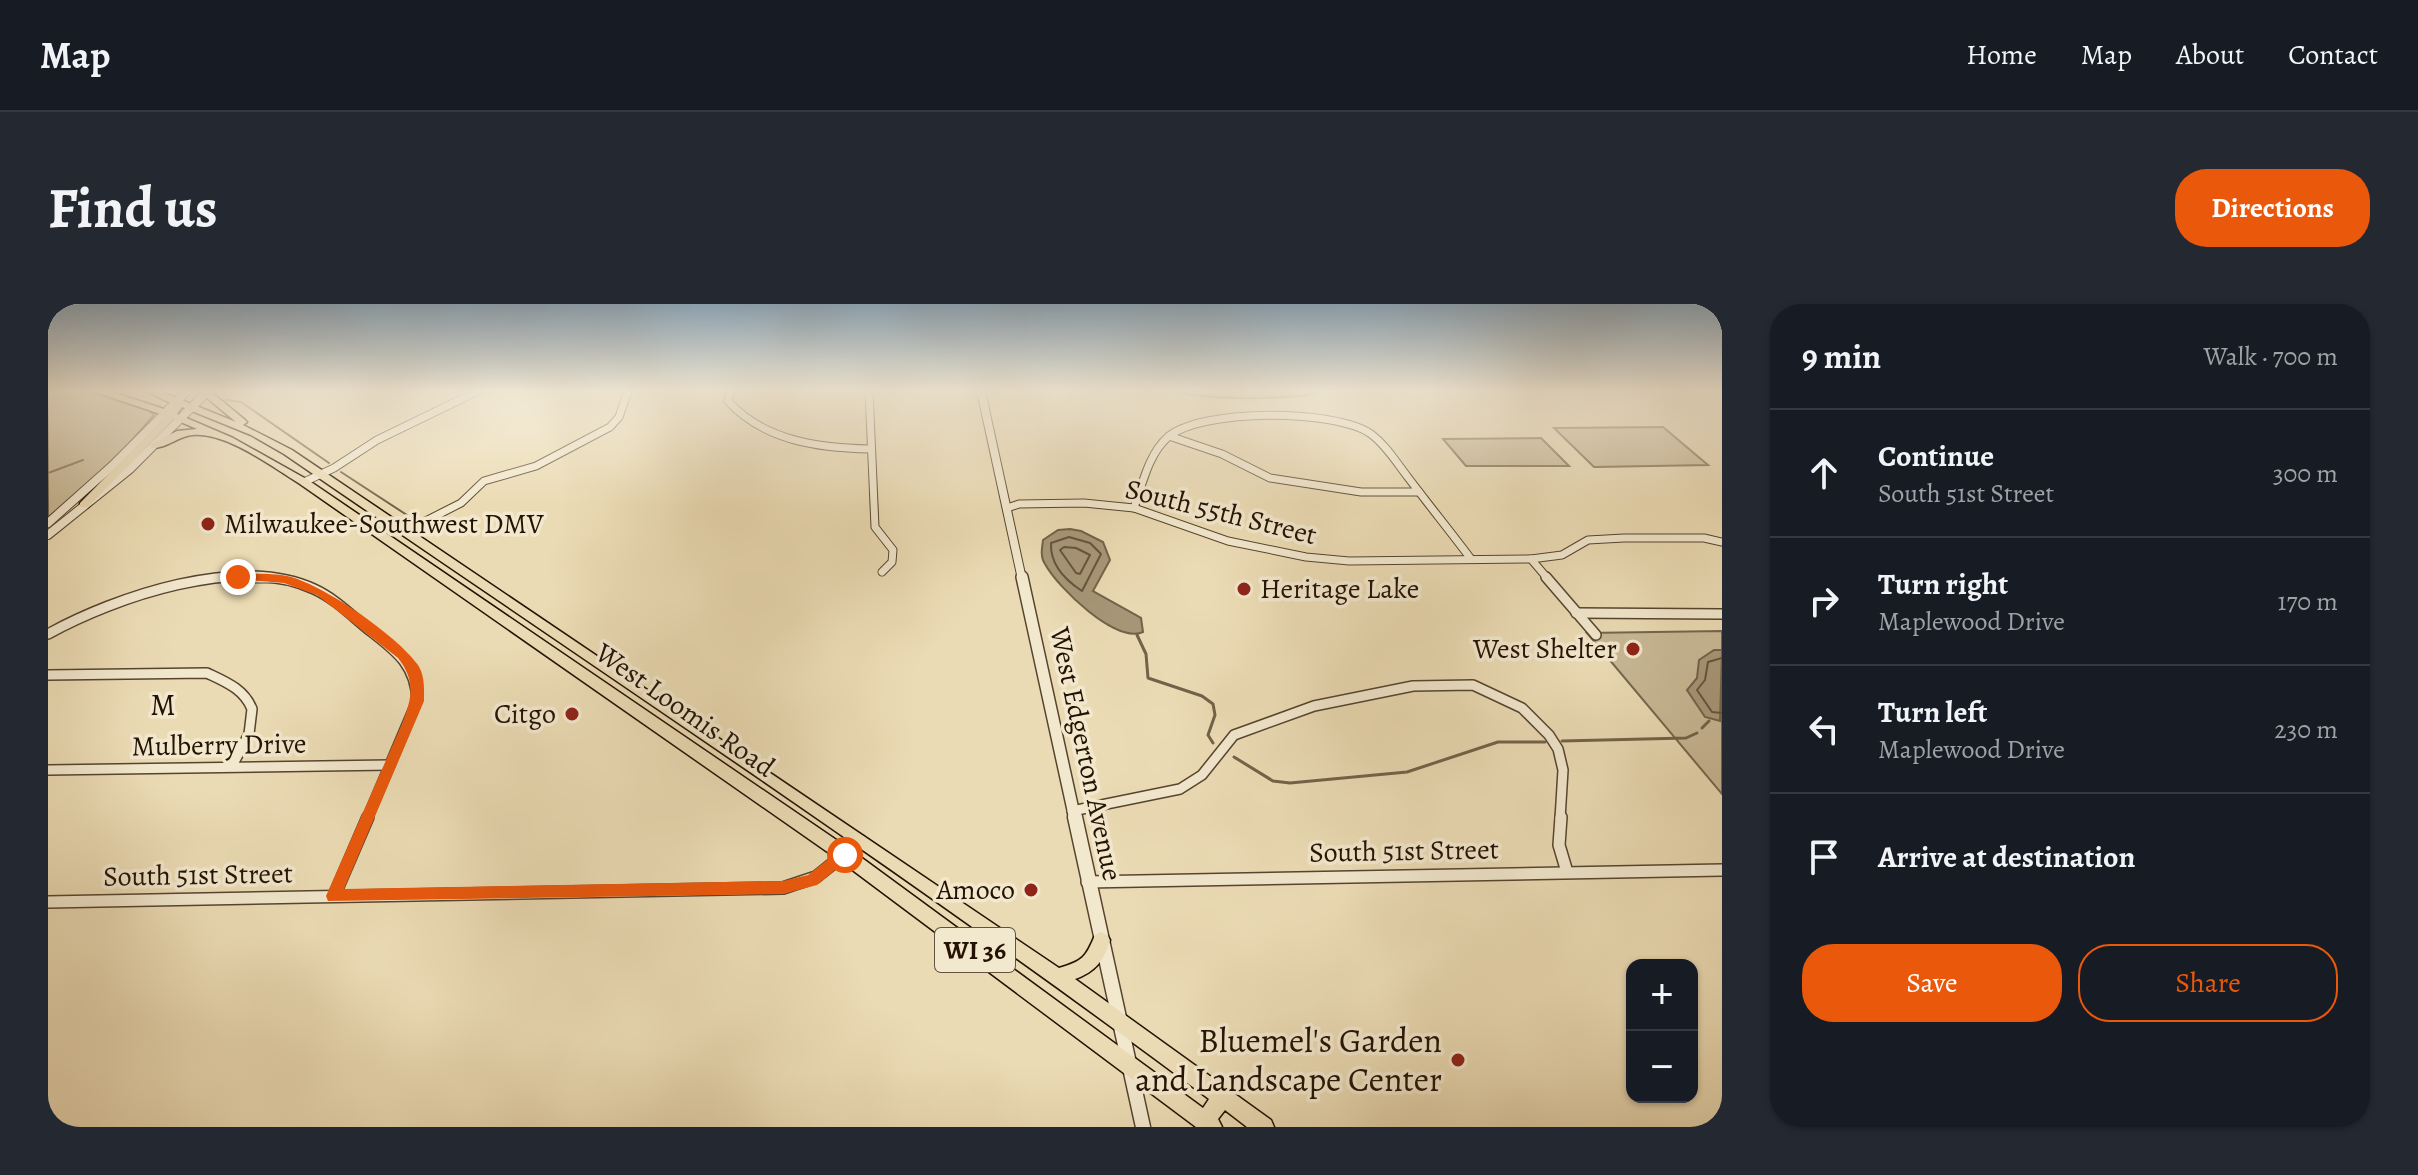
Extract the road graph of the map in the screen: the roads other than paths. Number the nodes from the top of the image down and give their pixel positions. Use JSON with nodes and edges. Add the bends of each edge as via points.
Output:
{"nodes":[{"id":1,"x":156,"y":429,"type":"edge"},
{"id":2,"x":160,"y":429,"type":"edge"},
{"id":3,"x":166,"y":429,"type":"edge"},
{"id":4,"x":229,"y":429,"type":"edge"},
{"id":5,"x":244,"y":429,"type":"edge"},
{"id":6,"x":251,"y":429,"type":"edge"},
{"id":7,"x":399,"y":429,"type":"edge"},
{"id":8,"x":605,"y":429,"type":"edge"},
{"id":9,"x":770,"y":429,"type":"edge"},
{"id":10,"x":870,"y":429,"type":"edge"},
{"id":11,"x":990,"y":429,"type":"edge"},
{"id":12,"x":1182,"y":429,"type":"edge"},
{"id":13,"x":1362,"y":429,"type":"edge"},
{"id":14,"x":213,"y":431,"type":"joint"},
{"id":15,"x":255,"y":433,"type":"junction"},
{"id":16,"x":1169,"y":436,"type":"junction"},
{"id":17,"x":155,"y":446,"type":"junction"},
{"id":18,"x":870,"y":449,"type":"junction"},
{"id":19,"x":294,"y":456,"type":"junction"},
{"id":20,"x":320,"y":474,"type":"junction"},
{"id":21,"x":304,"y":482,"type":"junction"},
{"id":22,"x":1419,"y":492,"type":"junction"},
{"id":23,"x":84,"y":505,"type":"junction"},
{"id":24,"x":1007,"y":508,"type":"junction"},
{"id":25,"x":1134,"y":508,"type":"junction"},
{"id":26,"x":48,"y":523,"type":"edge"},
{"id":27,"x":406,"y":531,"type":"junction"},
{"id":28,"x":48,"y":535,"type":"edge"},
{"id":29,"x":1722,"y":542,"type":"edge"},
{"id":30,"x":1471,"y":559,"type":"junction"},
{"id":31,"x":1531,"y":559,"type":"junction"},
{"id":32,"x":882,"y":572,"type":"dead end"},
{"id":33,"x":1576,"y":613,"type":"junction"},
{"id":34,"x":1722,"y":614,"type":"edge"},
{"id":35,"x":48,"y":634,"type":"edge"},
{"id":36,"x":1596,"y":635,"type":"dead end"},
{"id":37,"x":594,"y":658,"type":"junction"},
{"id":38,"x":577,"y":669,"type":"junction"},
{"id":39,"x":48,"y":675,"type":"edge"},
{"id":40,"x":390,"y":765,"type":"junction"},
{"id":41,"x":232,"y":766,"type":"junction"},
{"id":42,"x":48,"y":770,"type":"edge"},
{"id":43,"x":1072,"y":811,"type":"junction"},
{"id":44,"x":861,"y":841,"type":"junction"},
{"id":45,"x":845,"y":855,"type":"junction"},
{"id":46,"x":1722,"y":870,"type":"edge"},
{"id":47,"x":1567,"y":872,"type":"junction"},
{"id":48,"x":1087,"y":882,"type":"junction"},
{"id":49,"x":334,"y":896,"type":"junction"},
{"id":50,"x":48,"y":902,"type":"edge"},
{"id":51,"x":1101,"y":940,"type":"junction"},
{"id":52,"x":1052,"y":974,"type":"junction"},
{"id":53,"x":1030,"y":991,"type":"junction"},
{"id":54,"x":1120,"y":1021,"type":"junction"},
{"id":55,"x":1130,"y":1065,"type":"junction"},
{"id":56,"x":1222,"y":1097,"type":"junction"},
{"id":57,"x":1208,"y":1124,"type":"edge"},
{"id":58,"x":1143,"y":1127,"type":"edge"},
{"id":59,"x":1264,"y":1127,"type":"edge"}],
"edges":[{"from":1,"to":26,"type":"street"},
{"from":2,"to":23,"type":"main road"},
{"from":3,"to":17,"type":"street"},
{"from":4,"to":19,"type":"main road"},
{"from":5,"to":15,"type":"main road","name":"West Loomis Road","number":"WI 36"},
{"from":6,"to":15,"type":"main road"},
{"from":7,"to":20,"type":"street"},
{"from":8,"to":27,"type":"street","via":[[536,466],[488,478],[461,503]]},
{"from":9,"to":18,"type":"street","via":[[834,450]]},
{"from":10,"to":18,"type":"street"},
{"from":11,"to":24,"type":"street","name":"West Edgerton Avenue"},
{"from":12,"to":16,"type":"street"},
{"from":13,"to":22,"type":"street","via":[[1380,442]]},
{"from":14,"to":17,"type":"main road","via":[[181,433]]},
{"from":14,"to":21,"type":"main road","name":"West Loomis Road","number":"WI 36"},
{"from":15,"to":19,"type":"main road","name":"West Loomis Road","number":"WI 36"},
{"from":16,"to":22,"type":"street","via":[[1270,478],[1361,492]]},
{"from":16,"to":25,"type":"street"},
{"from":17,"to":23,"type":"street"},
{"from":18,"to":32,"type":"street","via":[[875,527],[893,550],[892,562]]},
{"from":19,"to":20,"type":"main road","name":"West Loomis Road","number":"WI 36"},
{"from":20,"to":21,"type":"street"},
{"from":20,"to":27,"type":"main road","name":"West Loomis Road","number":"WI 36"},
{"from":21,"to":38,"type":"main road","name":"West Loomis Road","number":"WI 36"},
{"from":22,"to":30,"type":"street"},
{"from":23,"to":28,"type":"street"},
{"from":24,"to":25,"type":"street","name":"South 55th Street"},
{"from":24,"to":43,"type":"street","name":"West Edgerton Avenue"},
{"from":25,"to":30,"type":"street","name":"South 55th Street","via":[[1211,536],[1306,557]]},
{"from":27,"to":37,"type":"main road","name":"West Loomis Road","number":"WI 36"},
{"from":29,"to":31,"type":"street","name":"South 55th Street","via":[[1588,540],[1562,555]]},
{"from":30,"to":31,"type":"street","name":"South 55th Street"},
{"from":31,"to":33,"type":"street"},
{"from":33,"to":34,"type":"street"},
{"from":33,"to":36,"type":"street"},
{"from":35,"to":40,"type":"street","via":[[115,600],[205,581],[261,577],[306,585],[391,646],[414,669],[417,701]]},
{"from":37,"to":38,"type":"main road"},
{"from":37,"to":44,"type":"main road","name":"West Loomis Road","number":"WI 36"},
{"from":38,"to":45,"type":"main road","name":"West Loomis Road","number":"WI 36"},
{"from":39,"to":41,"type":"street","via":[[207,673],[231,682],[246,692],[254,715],[246,744]]},
{"from":40,"to":41,"type":"street","name":"Mulberry Drive"},
{"from":40,"to":49,"type":"street"},
{"from":41,"to":42,"type":"street","name":"Mulberry Drive"},
{"from":43,"to":47,"type":"street","via":[[1180,789],[1202,775],[1234,735],[1314,706],[1413,686],[1473,685],[1522,708],[1558,749],[1563,770],[1559,845]]},
{"from":43,"to":48,"type":"street","name":"West Edgerton Avenue"},
{"from":44,"to":45,"type":"street","name":"South 51st Street"},
{"from":44,"to":52,"type":"main road","name":"West Loomis Road","number":"WI 36"},
{"from":45,"to":49,"type":"street","name":"South 51st Street","via":[[812,881],[783,888]]},
{"from":45,"to":53,"type":"main road","name":"West Loomis Road","number":"WI 36"},
{"from":46,"to":47,"type":"street","name":"South 51st Street"},
{"from":47,"to":48,"type":"street","name":"South 51st Street"},
{"from":48,"to":51,"type":"street","name":"West Edgerton Avenue"},
{"from":49,"to":50,"type":"street","name":"South 51st Street"},
{"from":51,"to":52,"type":"main road","via":[[1091,964]]},
{"from":51,"to":54,"type":"street","name":"West Edgerton Avenue"},
{"from":52,"to":53,"type":"main road"},
{"from":52,"to":54,"type":"main road","name":"West Loomis Road","number":"WI 36"},
{"from":53,"to":55,"type":"main road","name":"West Loomis Road","number":"WI 36"},
{"from":54,"to":55,"type":"street","name":"West Edgerton Avenue"},
{"from":54,"to":56,"type":"main road","name":"West Loomis Road","number":"WI 36"},
{"from":55,"to":57,"type":"main road","name":"West Loomis Road","number":"WI 36"},
{"from":55,"to":58,"type":"street","name":"West Edgerton Avenue"},
{"from":56,"to":57,"type":"main road"},
{"from":56,"to":59,"type":"main road","name":"West Loomis Road","number":"WI 36"}]}
